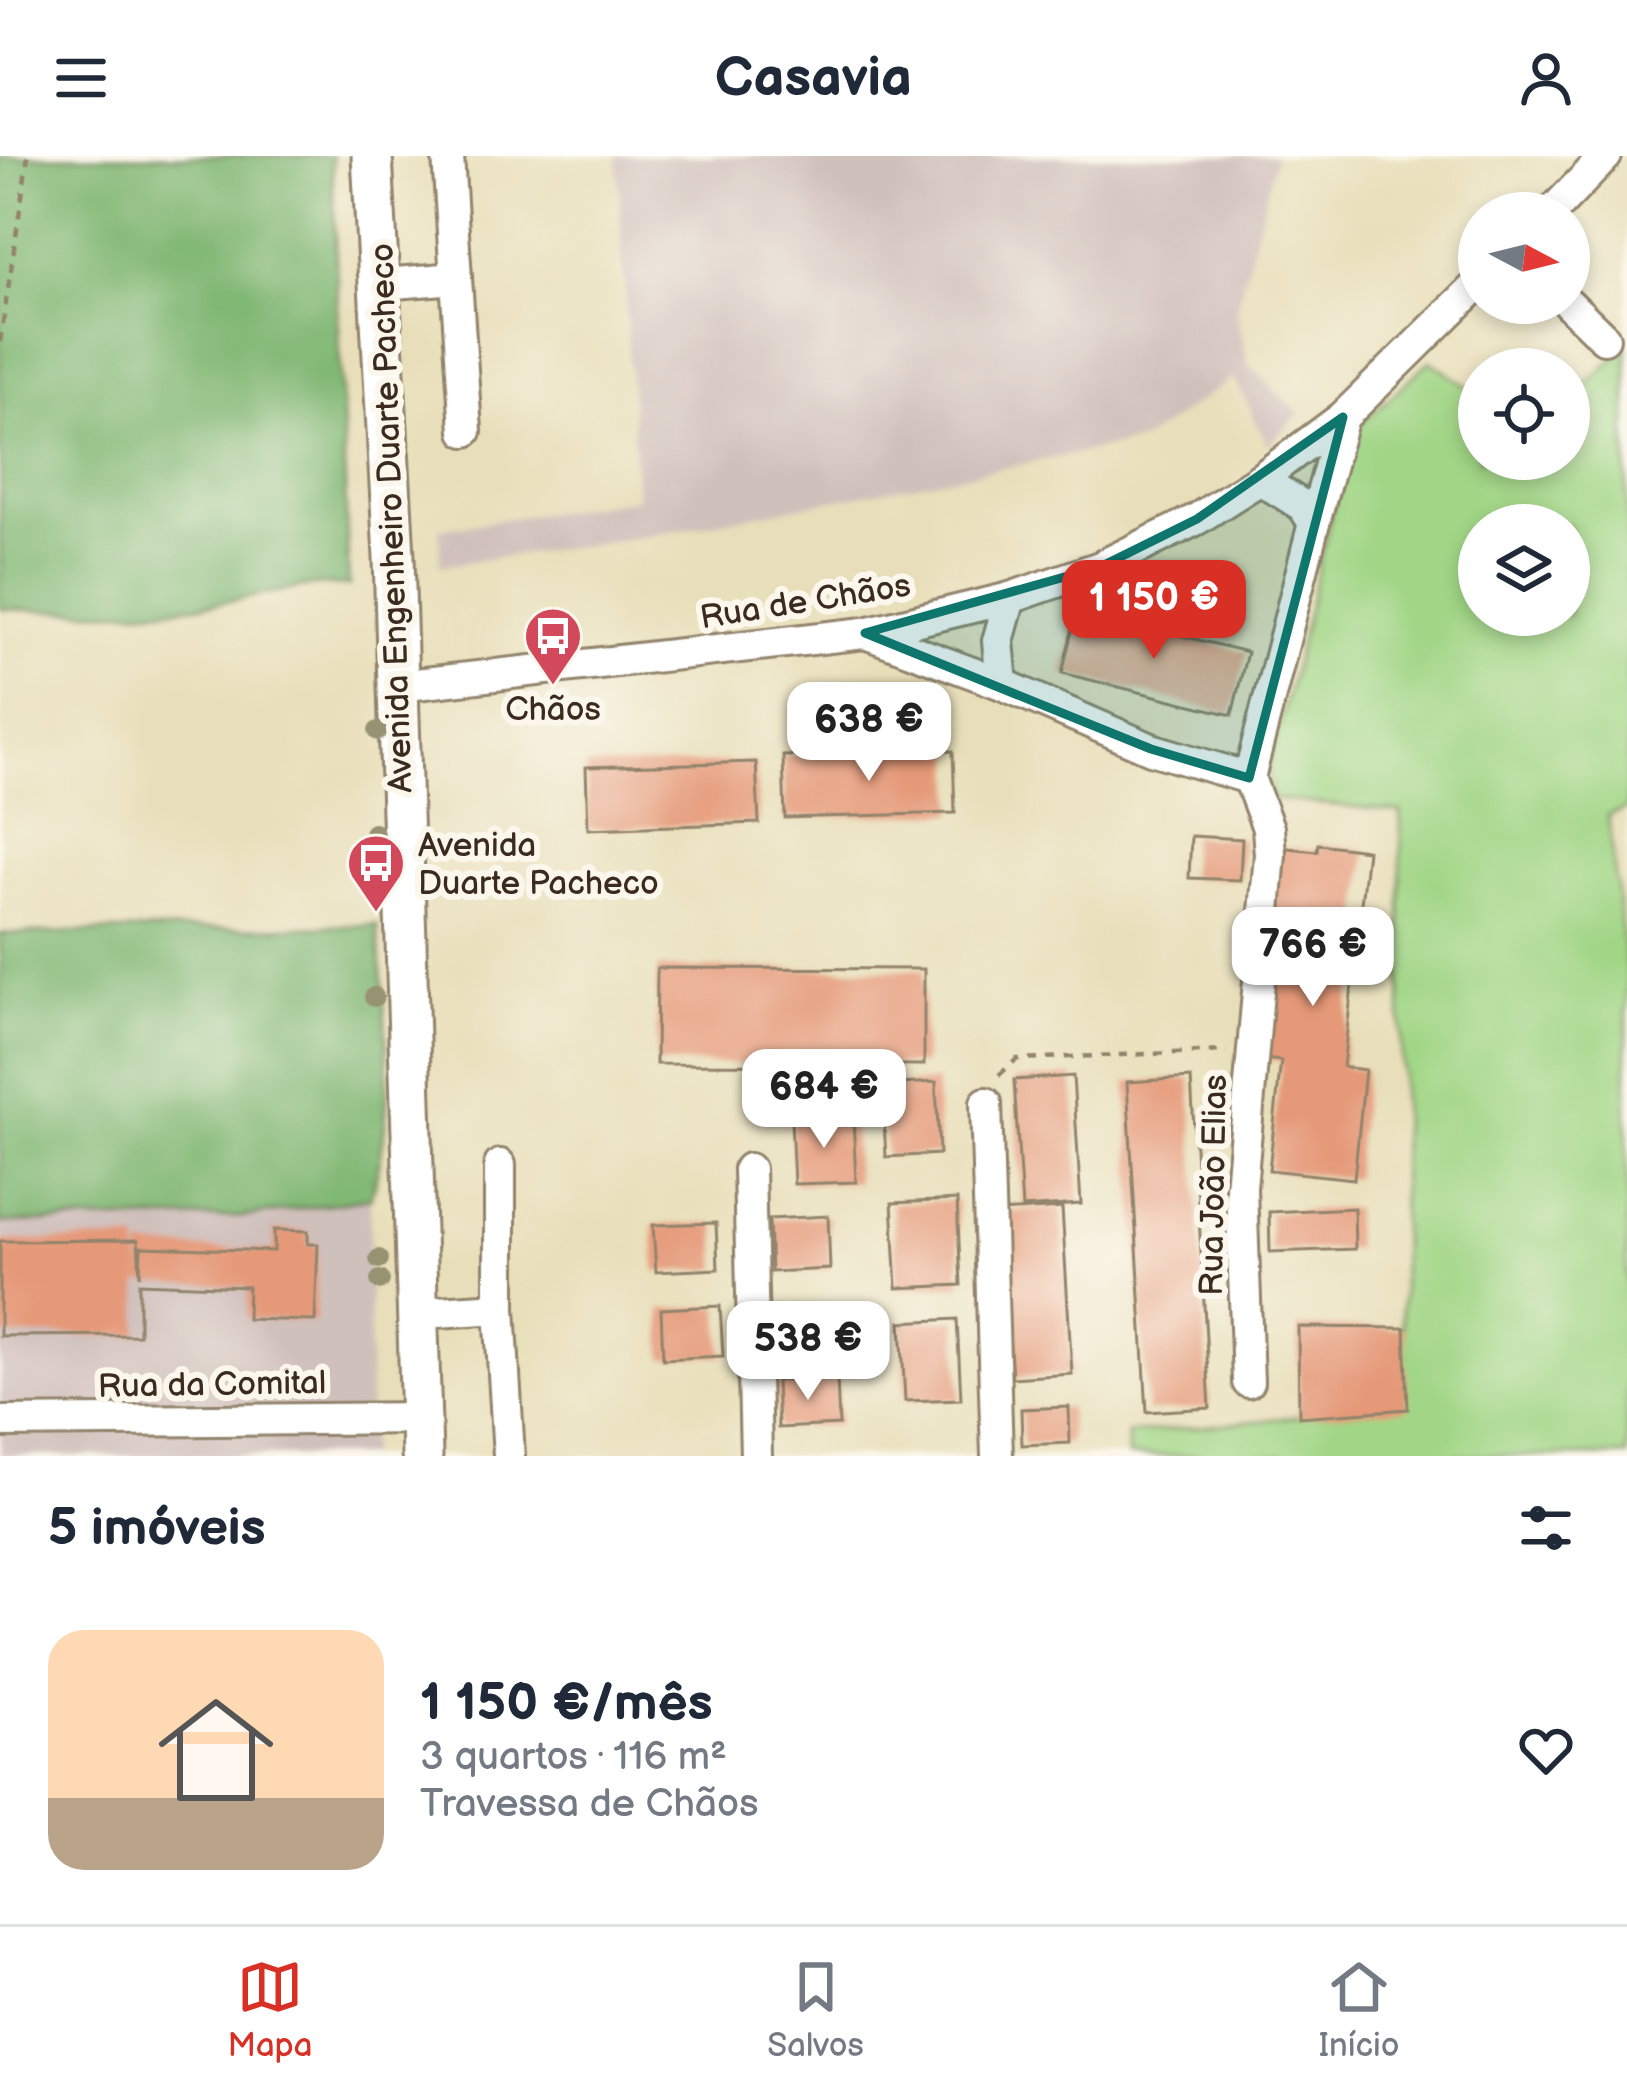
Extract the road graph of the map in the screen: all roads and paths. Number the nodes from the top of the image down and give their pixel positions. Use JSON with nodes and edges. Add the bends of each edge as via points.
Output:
{"nodes":[{"id":1,"x":28,"y":156,"type":"edge"},
{"id":2,"x":372,"y":156,"type":"edge"},
{"id":3,"x":448,"y":156,"type":"edge"},
{"id":4,"x":1606,"y":156,"type":"edge"},
{"id":5,"x":1571,"y":192,"type":"edge"},
{"id":6,"x":456,"y":278,"type":"junction"},
{"id":7,"x":383,"y":284,"type":"junction"},
{"id":8,"x":1458,"y":305,"type":"edge"},
{"id":9,"x":1590,"y":324,"type":"edge"},
{"id":10,"x":1604,"y":338,"type":"dead end"},
{"id":11,"x":0,"y":342,"type":"edge"},
{"id":12,"x":1343,"y":417,"type":"junction"},
{"id":13,"x":466,"y":431,"type":"dead end"},
{"id":14,"x":1260,"y":479,"type":"junction"},
{"id":15,"x":1314,"y":523,"type":"junction"},
{"id":16,"x":1010,"y":598,"type":"junction"},
{"id":17,"x":866,"y":633,"type":"junction"},
{"id":18,"x":1002,"y":684,"type":"junction"},
{"id":19,"x":398,"y":686,"type":"junction"},
{"id":20,"x":1249,"y":778,"type":"junction"},
{"id":21,"x":1250,"y":1053,"type":"junction"},
{"id":22,"x":986,"y":1103,"type":"joint"},
{"id":23,"x":500,"y":1165,"type":"dead end"},
{"id":24,"x":749,"y":1169,"type":"dead end"},
{"id":25,"x":500,"y":1308,"type":"junction"},
{"id":26,"x":422,"y":1313,"type":"junction"},
{"id":27,"x":1248,"y":1382,"type":"dead end"},
{"id":28,"x":0,"y":1422,"type":"edge"},
{"id":29,"x":423,"y":1437,"type":"edge"},
{"id":30,"x":509,"y":1456,"type":"edge"},
{"id":31,"x":756,"y":1456,"type":"edge"},
{"id":32,"x":997,"y":1456,"type":"edge"}],
"edges":[{"from":1,"to":11,"type":"path"},
{"from":2,"to":7,"type":"main road","name":"Avenida Engenheiro Duarte Pacheco"},
{"from":3,"to":6,"type":"street"},
{"from":4,"to":5,"type":"street"},
{"from":6,"to":7,"type":"street"},
{"from":6,"to":13,"type":"street"},
{"from":7,"to":19,"type":"main road","name":"Avenida Engenheiro Duarte Pacheco"},
{"from":8,"to":12,"type":"street","name":"Rua de Chãos"},
{"from":9,"to":10,"type":"street"},
{"from":12,"to":14,"type":"street","name":"Rua de Chãos"},
{"from":12,"to":15,"type":"street"},
{"from":14,"to":15,"type":"street","via":[[1304,506]]},
{"from":14,"to":16,"type":"street","name":"Rua de Chãos","via":[[1100,567]]},
{"from":15,"to":20,"type":"street"},
{"from":16,"to":17,"type":"street","name":"Rua de Chãos"},
{"from":16,"to":18,"type":"street","via":[[998,640]]},
{"from":17,"to":18,"type":"street"},
{"from":17,"to":19,"type":"street","name":"Rua de Chãos"},
{"from":18,"to":20,"type":"street","via":[[1151,749]]},
{"from":19,"to":26,"type":"main road","name":"Avenida Engenheiro Duarte Pacheco"},
{"from":20,"to":21,"type":"street","name":"Rua João Elias","via":[[1270,854]]},
{"from":21,"to":22,"type":"path","via":[[1017,1059],[996,1078]]},
{"from":21,"to":27,"type":"street","name":"Rua João Elias","via":[[1241,1188]]},
{"from":22,"to":32,"type":"street"},
{"from":23,"to":25,"type":"street"},
{"from":24,"to":31,"type":"street"},
{"from":25,"to":26,"type":"street"},
{"from":25,"to":30,"type":"street"},
{"from":26,"to":29,"type":"main road","name":"Avenida Engenheiro Duarte Pacheco"},
{"from":28,"to":29,"type":"street","name":"Rua da Comital"}]}
